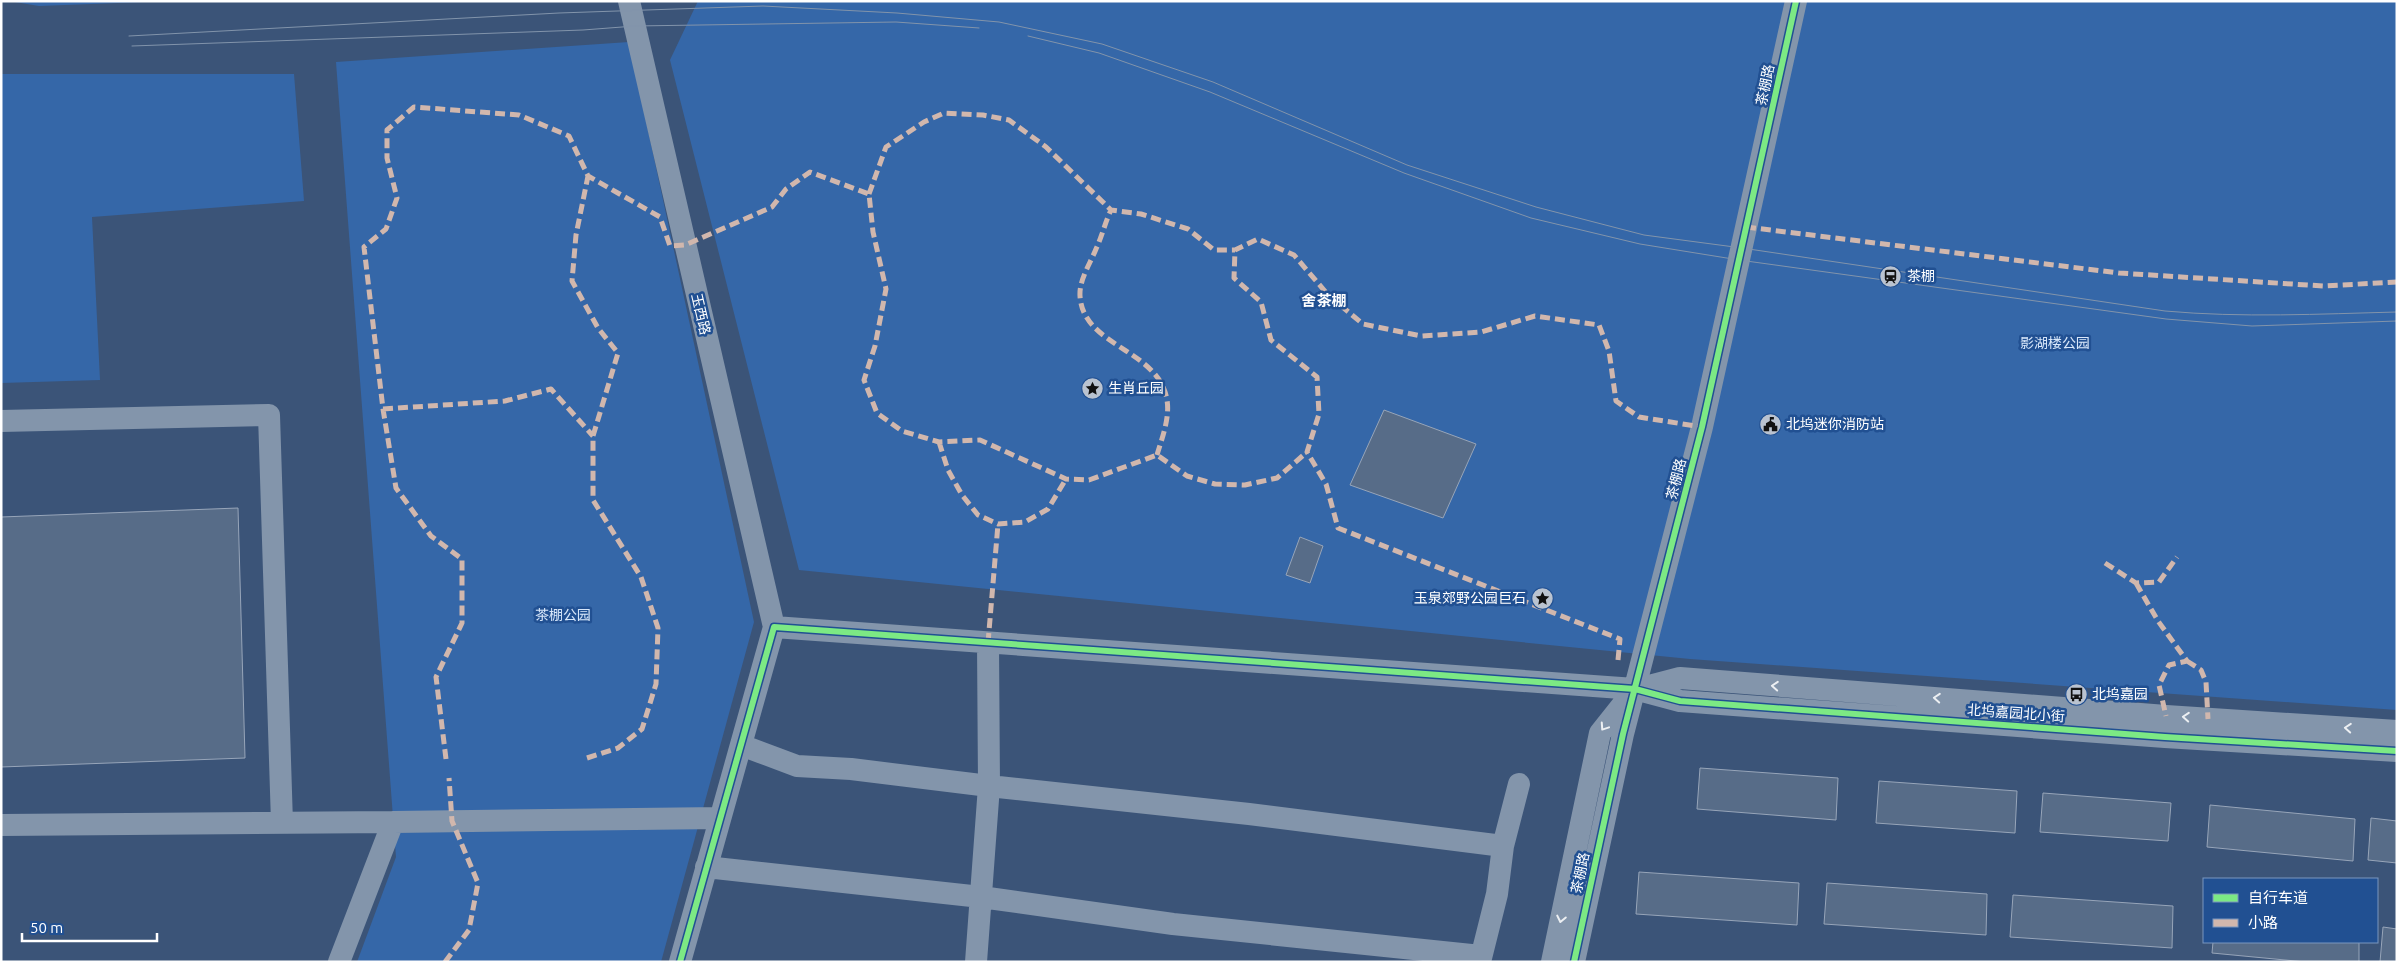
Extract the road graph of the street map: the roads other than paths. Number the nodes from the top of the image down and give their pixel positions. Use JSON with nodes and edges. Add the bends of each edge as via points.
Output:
{"nodes":[{"id":1,"x":629,"y":1,"type":"edge"},
{"id":2,"x":1796,"y":1,"type":"edge"},
{"id":3,"x":1,"y":421,"type":"edge"},
{"id":4,"x":774,"y":627,"type":"junction"},
{"id":5,"x":988,"y":643,"type":"junction"},
{"id":6,"x":1635,"y":689,"type":"junction"},
{"id":7,"x":2397,"y":731,"type":"edge"},
{"id":8,"x":741,"y":745,"type":"junction"},
{"id":9,"x":2397,"y":751,"type":"edge"},
{"id":10,"x":1519,"y":784,"type":"dead end"},
{"id":11,"x":988,"y":786,"type":"junction"},
{"id":12,"x":720,"y":818,"type":"junction"},
{"id":13,"x":393,"y":822,"type":"junction"},
{"id":14,"x":282,"y":823,"type":"junction"},
{"id":15,"x":1,"y":825,"type":"edge"},
{"id":16,"x":1503,"y":846,"type":"junction"},
{"id":17,"x":706,"y":867,"type":"junction"},
{"id":18,"x":981,"y":898,"type":"junction"},
{"id":19,"x":1480,"y":959,"type":"edge"},
{"id":20,"x":339,"y":962,"type":"edge"},
{"id":21,"x":680,"y":962,"type":"edge"},
{"id":22,"x":976,"y":962,"type":"edge"},
{"id":23,"x":1552,"y":962,"type":"edge"},
{"id":24,"x":1574,"y":962,"type":"edge"}],
"edges":[{"from":1,"to":4,"type":"street","name":"玉西路"},
{"from":2,"to":6,"type":"street","name":"茶棚路","via":[[1702,427]]},
{"from":3,"to":14,"type":"street","via":[[269,415]]},
{"from":4,"to":5,"type":"street"},
{"from":4,"to":8,"type":"street"},
{"from":5,"to":6,"type":"street"},
{"from":5,"to":11,"type":"street"},
{"from":7,"to":6,"type":"street","name":"北坞嘉园北小街","one_way":true,"via":[[1680,678]]},
{"from":6,"to":9,"type":"street","name":"北坞嘉园北小街","via":[[1680,701],[2145,736]]},
{"from":6,"to":23,"type":"street","name":"茶棚路","one_way":true,"via":[[1600,733]]},
{"from":6,"to":24,"type":"street","name":"茶棚路","via":[[1620,744]]},
{"from":8,"to":11,"type":"street","via":[[797,766],[852,768]]},
{"from":8,"to":12,"type":"street"},
{"from":10,"to":16,"type":"street"},
{"from":11,"to":16,"type":"street"},
{"from":11,"to":18,"type":"street"},
{"from":12,"to":13,"type":"street"},
{"from":12,"to":17,"type":"street"},
{"from":13,"to":14,"type":"street"},
{"from":13,"to":20,"type":"street"},
{"from":14,"to":15,"type":"street"},
{"from":16,"to":19,"type":"street","via":[[1497,894]]},
{"from":17,"to":18,"type":"street"},
{"from":17,"to":21,"type":"street"},
{"from":18,"to":19,"type":"street","via":[[1173,924]]},
{"from":18,"to":22,"type":"street"}]}
